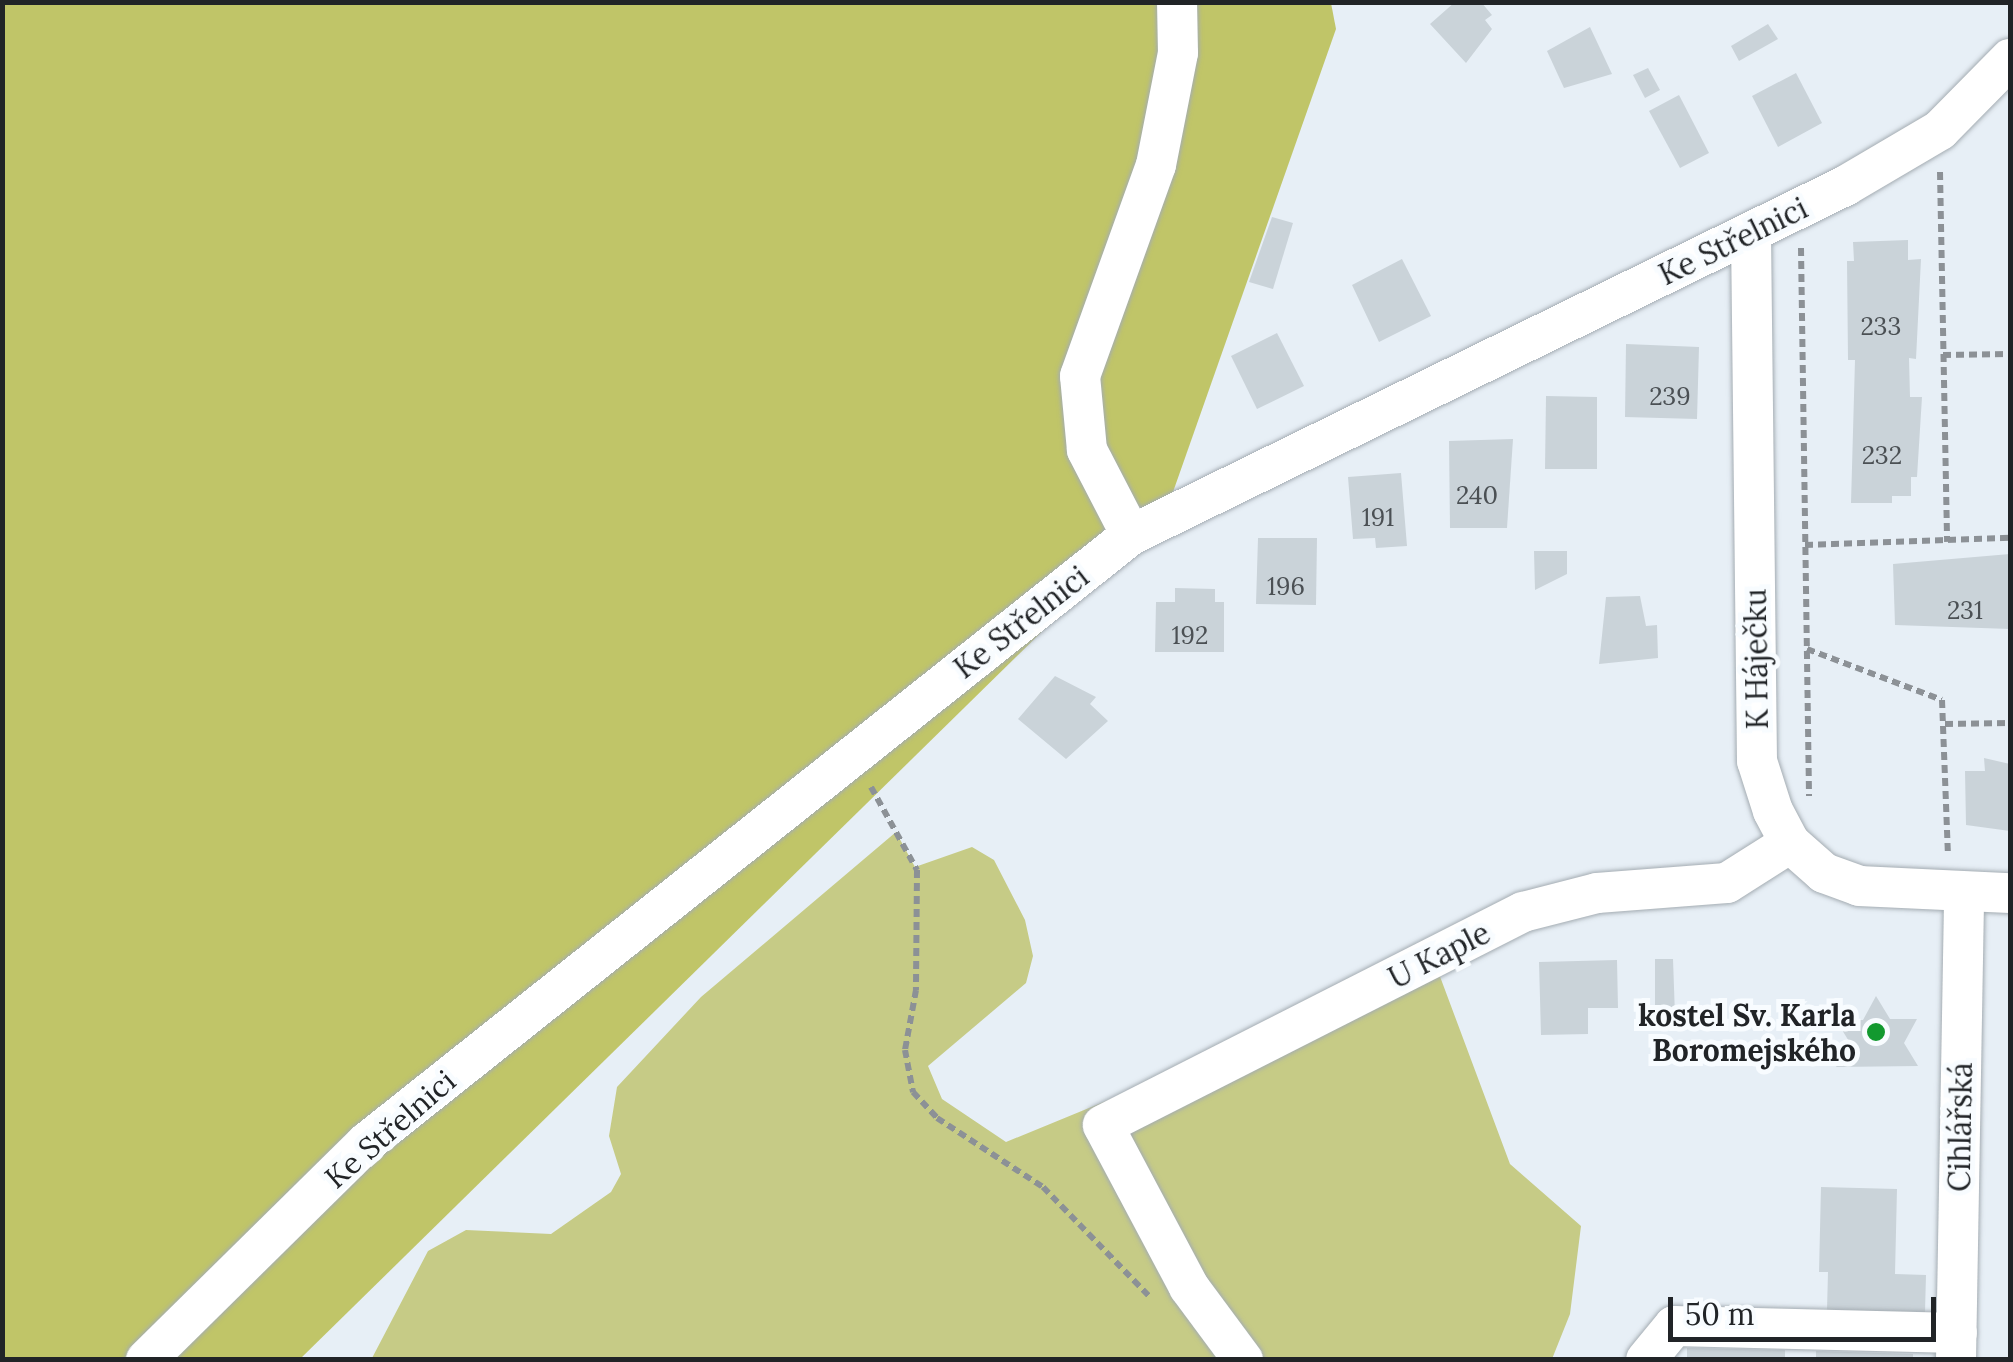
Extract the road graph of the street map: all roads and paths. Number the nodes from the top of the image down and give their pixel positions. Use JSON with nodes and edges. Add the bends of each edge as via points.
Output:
{"nodes":[{"id":1,"x":1177,"y":2,"type":"edge"},
{"id":2,"x":2010,"y":59,"type":"edge"},
{"id":3,"x":1940,"y":155,"type":"dead end"},
{"id":4,"x":1751,"y":233,"type":"junction"},
{"id":5,"x":1801,"y":239,"type":"dead end"},
{"id":6,"x":2010,"y":354,"type":"edge"},
{"id":7,"x":1943,"y":356,"type":"junction"},
{"id":8,"x":1131,"y":535,"type":"junction"},
{"id":9,"x":2010,"y":538,"type":"edge"},
{"id":10,"x":1947,"y":542,"type":"junction"},
{"id":11,"x":1805,"y":545,"type":"junction"},
{"id":12,"x":1807,"y":649,"type":"junction"},
{"id":13,"x":2010,"y":723,"type":"edge"},
{"id":14,"x":1945,"y":724,"type":"junction"},
{"id":15,"x":853,"y":756,"type":"junction"},
{"id":16,"x":1809,"y":804,"type":"dead end"},
{"id":17,"x":1790,"y":843,"type":"junction"},
{"id":18,"x":1932,"y":864,"type":"dead end"},
{"id":19,"x":1959,"y":873,"type":"junction"},
{"id":20,"x":2010,"y":893,"type":"edge"},
{"id":21,"x":1158,"y":1306,"type":"dead end"},
{"id":22,"x":1956,"y":1346,"type":"edge"},
{"id":23,"x":146,"y":1360,"type":"edge"},
{"id":24,"x":1243,"y":1360,"type":"edge"},
{"id":25,"x":1646,"y":1360,"type":"edge"}],
"edges":[{"from":1,"to":8,"type":"street","via":[[1178,53],[1156,165],[1080,376],[1087,450]]},
{"from":2,"to":4,"type":"street","name":"Ke Střelnici","via":[[1940,130]]},
{"from":3,"to":7,"type":"path"},
{"from":4,"to":8,"type":"street","name":"Ke Střelnici"},
{"from":4,"to":17,"type":"street","name":"K Háječku","via":[[1757,761]]},
{"from":5,"to":11,"type":"path"},
{"from":6,"to":7,"type":"path"},
{"from":7,"to":10,"type":"path"},
{"from":8,"to":15,"type":"street","name":"Ke Střelnici"},
{"from":9,"to":10,"type":"path"},
{"from":10,"to":11,"type":"path"},
{"from":11,"to":12,"type":"path"},
{"from":12,"to":14,"type":"path","via":[[1935,693]]},
{"from":12,"to":16,"type":"path"},
{"from":13,"to":14,"type":"path"},
{"from":14,"to":19,"type":"path"},
{"from":15,"to":21,"type":"path","via":[[917,870],[916,990],[905,1050],[913,1092],[936,1118],[1043,1187]]},
{"from":15,"to":23,"type":"street","name":"Ke Střelnici","via":[[366,1143]]},
{"from":17,"to":19,"type":"street","name":"K Háječku","via":[[1824,872],[1859,886]]},
{"from":17,"to":24,"type":"street","name":"U Kaple","via":[[1726,883],[1597,894],[1523,912],[1103,1125],[1189,1287]]},
{"from":18,"to":19,"type":"path"},
{"from":19,"to":20,"type":"street","name":"K Háječku"},
{"from":19,"to":22,"type":"street","name":"Cihlářská"},
{"from":22,"to":25,"type":"street","via":[[1674,1326]]}]}
